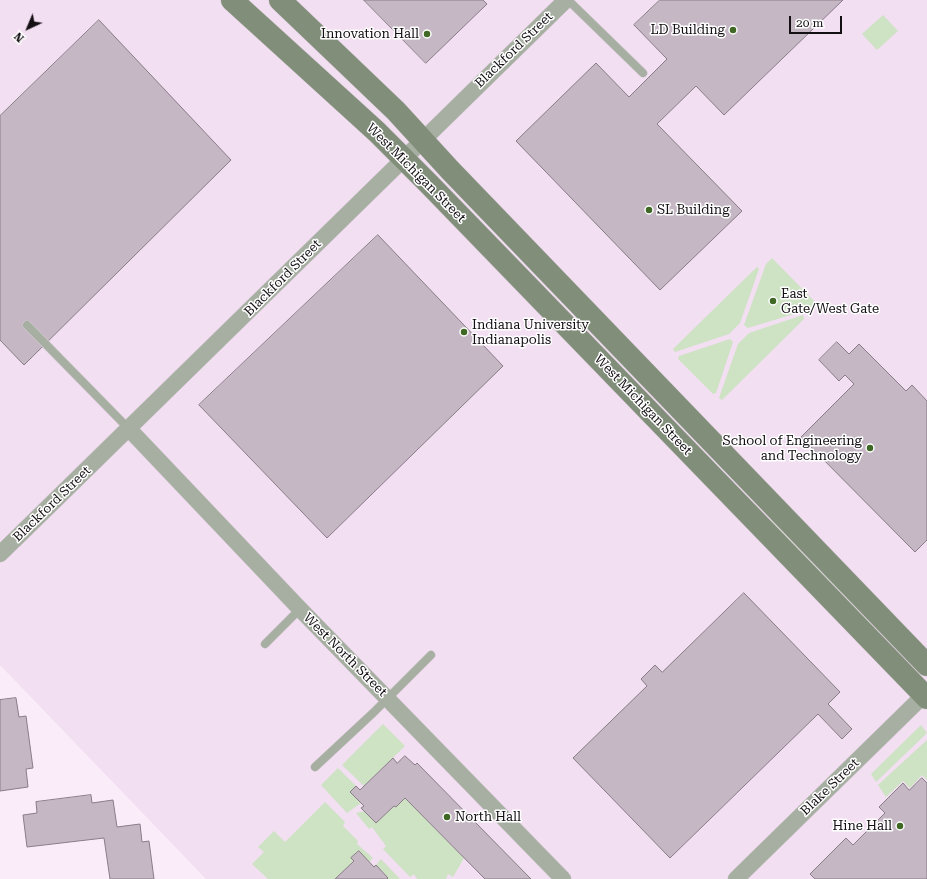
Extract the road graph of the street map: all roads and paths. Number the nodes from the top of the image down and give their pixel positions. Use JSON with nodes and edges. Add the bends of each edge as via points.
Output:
{"nodes":[{"id":1,"x":232,"y":0,"type":"edge"},
{"id":2,"x":280,"y":0,"type":"edge"},
{"id":3,"x":567,"y":0,"type":"edge"},
{"id":4,"x":643,"y":73,"type":"dead end"},
{"id":5,"x":422,"y":140,"type":"junction"},
{"id":6,"x":404,"y":158,"type":"junction"},
{"id":7,"x":27,"y":325,"type":"dead end"},
{"id":8,"x":129,"y":429,"type":"junction"},
{"id":9,"x":0,"y":554,"type":"edge"},
{"id":10,"x":300,"y":609,"type":"junction"},
{"id":11,"x":265,"y":644,"type":"dead end"},
{"id":12,"x":891,"y":644,"type":"junction"},
{"id":13,"x":431,"y":655,"type":"dead end"},
{"id":14,"x":926,"y":663,"type":"edge"},
{"id":15,"x":926,"y":697,"type":"edge"},
{"id":16,"x":388,"y":698,"type":"junction"},
{"id":17,"x":315,"y":767,"type":"dead end"},
{"id":18,"x":563,"y":879,"type":"edge"},
{"id":19,"x":736,"y":879,"type":"edge"}],
"edges":[{"from":1,"to":6,"type":"main road","name":"West Michigan Street"},
{"from":2,"to":5,"type":"main road","name":"West Michigan Street","via":[[396,111]]},
{"from":3,"to":4,"type":"lane"},
{"from":3,"to":5,"type":"street","name":"Blackford Street"},
{"from":5,"to":6,"type":"street","name":"Blackford Street"},
{"from":5,"to":12,"type":"main road","name":"West Michigan Street"},
{"from":6,"to":8,"type":"street","name":"Blackford Street"},
{"from":6,"to":12,"type":"main road","name":"West Michigan Street"},
{"from":7,"to":8,"type":"lane"},
{"from":8,"to":9,"type":"street","name":"Blackford Street"},
{"from":8,"to":10,"type":"street","name":"West North Street"},
{"from":10,"to":11,"type":"lane"},
{"from":10,"to":16,"type":"street","name":"West North Street"},
{"from":12,"to":14,"type":"main road","name":"West Michigan Street"},
{"from":12,"to":15,"type":"main road","name":"West Michigan Street"},
{"from":13,"to":16,"type":"lane"},
{"from":15,"to":19,"type":"street","name":"Blake Street"},
{"from":16,"to":17,"type":"lane"},
{"from":16,"to":18,"type":"street","name":"West North Street"}]}
